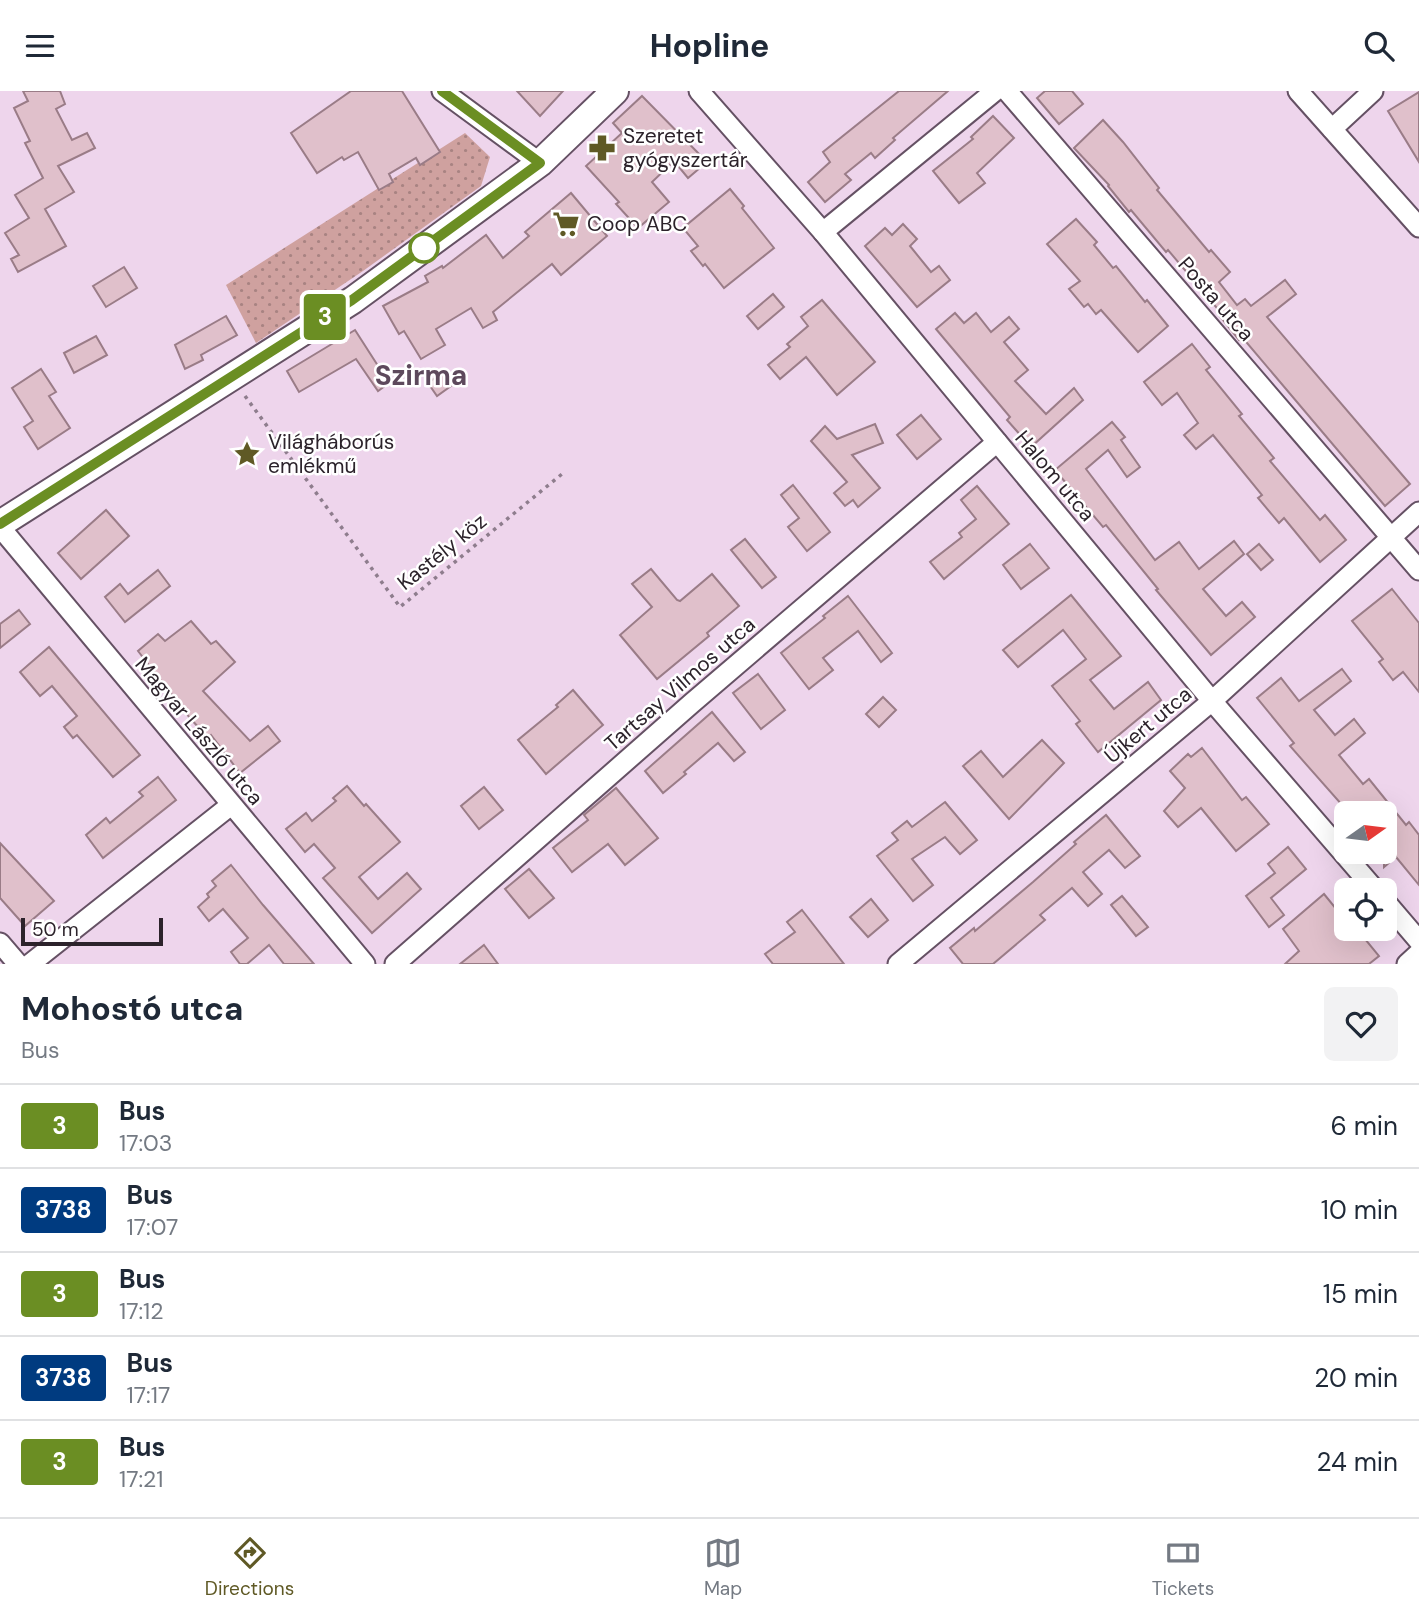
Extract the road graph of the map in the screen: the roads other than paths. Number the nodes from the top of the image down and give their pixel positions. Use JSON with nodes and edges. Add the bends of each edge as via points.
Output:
{"nodes":[{"id":1,"x":442,"y":91,"type":"edge"},
{"id":2,"x":615,"y":91,"type":"edge"},
{"id":3,"x":699,"y":91,"type":"edge"},
{"id":4,"x":995,"y":91,"type":"edge"},
{"id":5,"x":1007,"y":91,"type":"edge"},
{"id":6,"x":1298,"y":91,"type":"edge"},
{"id":7,"x":1373,"y":91,"type":"edge"},
{"id":8,"x":1332,"y":129,"type":"junction"},
{"id":9,"x":540,"y":163,"type":"junction"},
{"id":10,"x":1419,"y":227,"type":"edge"},
{"id":11,"x":823,"y":232,"type":"junction"},
{"id":12,"x":997,"y":442,"type":"junction"},
{"id":13,"x":1419,"y":512,"type":"edge"},
{"id":14,"x":0,"y":525,"type":"edge"},
{"id":15,"x":1390,"y":536,"type":"junction"},
{"id":16,"x":1419,"y":570,"type":"edge"},
{"id":17,"x":1212,"y":701,"type":"junction"},
{"id":18,"x":231,"y":805,"type":"junction"},
{"id":19,"x":1365,"y":878,"type":"edge"},
{"id":20,"x":1397,"y":915,"type":"edge"},
{"id":21,"x":1419,"y":941,"type":"edge"},
{"id":22,"x":0,"y":943,"type":"edge"},
{"id":23,"x":1419,"y":953,"type":"edge"},
{"id":24,"x":18,"y":964,"type":"edge"},
{"id":25,"x":30,"y":964,"type":"edge"},
{"id":26,"x":365,"y":964,"type":"edge"},
{"id":27,"x":396,"y":964,"type":"edge"},
{"id":28,"x":898,"y":964,"type":"edge"},
{"id":29,"x":1407,"y":964,"type":"edge"}],
"edges":[{"from":1,"to":9,"type":"street"},
{"from":2,"to":9,"type":"main road"},
{"from":3,"to":11,"type":"street","name":"Halom utca"},
{"from":4,"to":11,"type":"street"},
{"from":5,"to":15,"type":"street","name":"Posta utca"},
{"from":6,"to":8,"type":"street"},
{"from":7,"to":8,"type":"street"},
{"from":8,"to":10,"type":"street"},
{"from":9,"to":14,"type":"main road","via":[[352,300]]},
{"from":11,"to":12,"type":"street","name":"Halom utca"},
{"from":12,"to":17,"type":"street","name":"Halom utca"},
{"from":12,"to":27,"type":"street","name":"Tartsay Vilmos utca"},
{"from":13,"to":15,"type":"street","name":"Újkert utca"},
{"from":14,"to":18,"type":"street","name":"Magyar László utca"},
{"from":15,"to":16,"type":"street","name":"Posta utca"},
{"from":15,"to":17,"type":"street","name":"Újkert utca"},
{"from":17,"to":19,"type":"street","name":"Halom utca"},
{"from":17,"to":28,"type":"street","name":"Újkert utca"},
{"from":18,"to":25,"type":"street"},
{"from":18,"to":26,"type":"street","name":"Magyar László utca"},
{"from":20,"to":21,"type":"street"},
{"from":22,"to":24,"type":"street"},
{"from":23,"to":29,"type":"street"}]}
